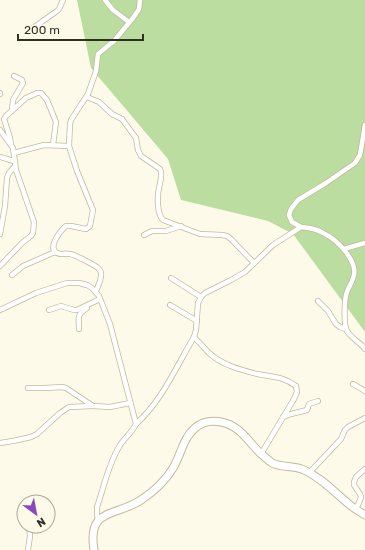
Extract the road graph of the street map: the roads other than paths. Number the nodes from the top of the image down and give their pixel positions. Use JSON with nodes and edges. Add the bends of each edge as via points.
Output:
{"nodes":[{"id":1,"x":63,"y":0,"type":"edge"},
{"id":2,"x":105,"y":0,"type":"edge"},
{"id":3,"x":140,"y":0,"type":"edge"},
{"id":4,"x":129,"y":22,"type":"junction"},
{"id":5,"x":33,"y":28,"type":"dead end"},
{"id":6,"x":14,"y":76,"type":"dead end"},
{"id":7,"x":87,"y":97,"type":"junction"},
{"id":8,"x":12,"y":110,"type":"junction"},
{"id":9,"x":365,"y":125,"type":"edge"},
{"id":10,"x":0,"y":130,"type":"edge"},
{"id":11,"x":11,"y":144,"type":"junction"},
{"id":12,"x":53,"y":145,"type":"junction"},
{"id":13,"x":69,"y":146,"type":"junction"},
{"id":14,"x":14,"y":153,"type":"junction"},
{"id":15,"x":0,"y":157,"type":"edge"},
{"id":16,"x":14,"y":160,"type":"junction"},
{"id":17,"x":15,"y":166,"type":"junction"},
{"id":18,"x":181,"y":226,"type":"junction"},
{"id":19,"x":301,"y":227,"type":"junction"},
{"id":20,"x":0,"y":234,"type":"edge"},
{"id":21,"x":144,"y":235,"type":"dead end"},
{"id":22,"x":365,"y":243,"type":"edge"},
{"id":23,"x":344,"y":249,"type":"junction"},
{"id":24,"x":55,"y":252,"type":"junction"},
{"id":25,"x":254,"y":263,"type":"junction"},
{"id":26,"x":0,"y":266,"type":"edge"},
{"id":27,"x":12,"y":276,"type":"dead end"},
{"id":28,"x":171,"y":278,"type":"dead end"},
{"id":29,"x":96,"y":291,"type":"junction"},
{"id":30,"x":201,"y":297,"type":"junction"},
{"id":31,"x":100,"y":299,"type":"junction"},
{"id":32,"x":318,"y":301,"type":"dead end"},
{"id":33,"x":90,"y":304,"type":"junction"},
{"id":34,"x":170,"y":304,"type":"dead end"},
{"id":35,"x":0,"y":310,"type":"edge"},
{"id":36,"x":49,"y":310,"type":"dead end"},
{"id":37,"x":197,"y":321,"type":"junction"},
{"id":38,"x":79,"y":329,"type":"dead end"},
{"id":39,"x":346,"y":329,"type":"junction"},
{"id":40,"x":194,"y":337,"type":"junction"},
{"id":41,"x":364,"y":347,"type":"edge"},
{"id":42,"x":353,"y":384,"type":"dead end"},
{"id":43,"x":28,"y":388,"type":"dead end"},
{"id":44,"x":365,"y":390,"type":"edge"},
{"id":45,"x":318,"y":401,"type":"dead end"},
{"id":46,"x":130,"y":402,"type":"junction"},
{"id":47,"x":93,"y":406,"type":"junction"},
{"id":48,"x":283,"y":417,"type":"junction"},
{"id":49,"x":365,"y":418,"type":"edge"},
{"id":50,"x":136,"y":424,"type":"junction"},
{"id":51,"x":0,"y":443,"type":"edge"},
{"id":52,"x":261,"y":454,"type":"junction"},
{"id":53,"x":365,"y":469,"type":"edge"},
{"id":54,"x":310,"y":472,"type":"junction"},
{"id":55,"x":356,"y":509,"type":"junction"},
{"id":56,"x":365,"y":515,"type":"edge"},
{"id":57,"x":98,"y":520,"type":"junction"},
{"id":58,"x":30,"y":534,"type":"edge"},
{"id":59,"x":28,"y":550,"type":"edge"},
{"id":60,"x":94,"y":550,"type":"edge"}],
"edges":[{"from":1,"to":5,"type":"street","via":[[57,11]]},
{"from":2,"to":4,"type":"street"},
{"from":3,"to":4,"type":"street","via":[[139,9]]},
{"from":4,"to":7,"type":"street","via":[[114,41],[98,54],[96,71]]},
{"from":6,"to":8,"type":"street","via":[[23,83],[13,100]]},
{"from":7,"to":13,"type":"street","via":[[71,120]]},
{"from":7,"to":18,"type":"street","via":[[99,102],[122,119],[136,138],[141,156],[160,169],[162,175],[158,192],[159,215],[163,220]]},
{"from":8,"to":11,"type":"street","via":[[4,119]]},
{"from":8,"to":12,"type":"street","via":[[34,93],[41,93],[49,103],[56,122]]},
{"from":9,"to":19,"type":"street","via":[[360,155],[355,163],[298,200],[291,208],[289,215],[292,222]]},
{"from":10,"to":11,"type":"street"},
{"from":11,"to":14,"type":"street"},
{"from":12,"to":13,"type":"street"},
{"from":12,"to":14,"type":"street"},
{"from":13,"to":24,"type":"street","via":[[93,210],[88,228],[64,228],[55,240]]},
{"from":14,"to":16,"type":"street"},
{"from":15,"to":16,"type":"street"},
{"from":16,"to":17,"type":"street"},
{"from":17,"to":20,"type":"street","via":[[7,178]]},
{"from":17,"to":26,"type":"street","via":[[32,216],[33,233]]},
{"from":18,"to":21,"type":"street"},
{"from":18,"to":25,"type":"street","via":[[200,234],[227,236]]},
{"from":19,"to":23,"type":"street","via":[[316,229],[326,234]]},
{"from":19,"to":25,"type":"street"},
{"from":22,"to":23,"type":"street"},
{"from":23,"to":39,"type":"street","via":[[350,257],[355,274],[345,298]]},
{"from":24,"to":27,"type":"street","via":[[23,266]]},
{"from":24,"to":29,"type":"street","via":[[71,254],[97,267],[102,275]]},
{"from":25,"to":30,"type":"street","via":[[246,272],[212,288]]},
{"from":28,"to":30,"type":"street"},
{"from":29,"to":31,"type":"street"},
{"from":29,"to":35,"type":"street","via":[[79,282],[67,283],[36,293]]},
{"from":30,"to":37,"type":"street"},
{"from":31,"to":33,"type":"street"},
{"from":31,"to":46,"type":"street","via":[[110,324]]},
{"from":32,"to":39,"type":"street","via":[[330,313],[336,324]]},
{"from":33,"to":36,"type":"street","via":[[77,310],[60,306]]},
{"from":33,"to":38,"type":"street","via":[[79,315]]},
{"from":34,"to":37,"type":"street"},
{"from":37,"to":40,"type":"street"},
{"from":39,"to":41,"type":"street"},
{"from":40,"to":48,"type":"street","via":[[209,353],[225,363],[259,374],[283,378],[296,386],[297,392]]},
{"from":40,"to":50,"type":"street","via":[[172,377]]},
{"from":42,"to":44,"type":"street"},
{"from":43,"to":47,"type":"street","via":[[66,388]]},
{"from":45,"to":48,"type":"street","via":[[310,404],[305,411]]},
{"from":46,"to":47,"type":"street","via":[[110,407]]},
{"from":46,"to":50,"type":"street"},
{"from":47,"to":51,"type":"street","via":[[69,407],[37,434],[13,442]]},
{"from":48,"to":52,"type":"street"},
{"from":49,"to":54,"type":"street","via":[[345,430],[341,439]]},
{"from":50,"to":57,"type":"street","via":[[118,448],[112,463],[97,507]]},
{"from":52,"to":54,"type":"main road","via":[[278,465],[297,467]]},
{"from":52,"to":57,"type":"main road","via":[[239,430],[224,423],[209,421],[195,428],[189,435],[173,468],[152,492],[138,502],[110,512]]},
{"from":53,"to":55,"type":"street","via":[[354,482],[361,497]]},
{"from":54,"to":55,"type":"main road"},
{"from":55,"to":56,"type":"main road"},
{"from":57,"to":60,"type":"main road","via":[[93,532]]},
{"from":58,"to":59,"type":"street"}]}
